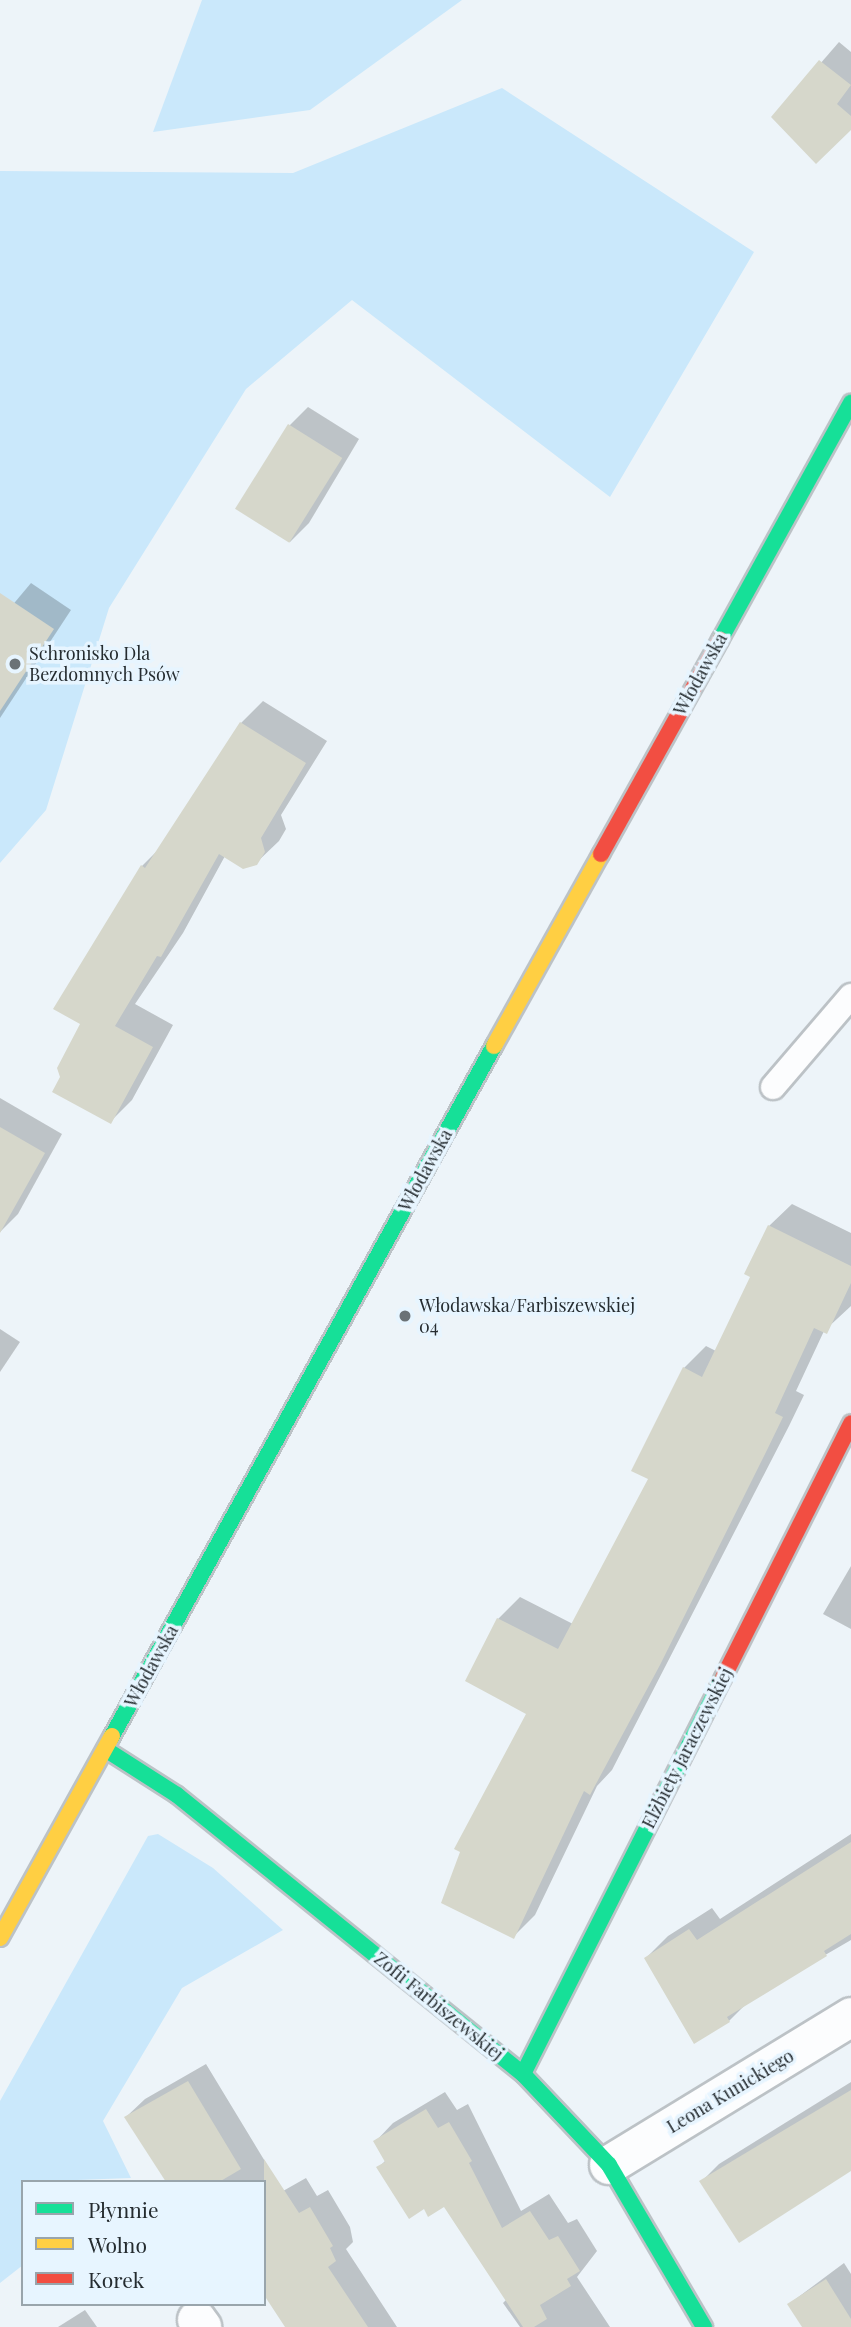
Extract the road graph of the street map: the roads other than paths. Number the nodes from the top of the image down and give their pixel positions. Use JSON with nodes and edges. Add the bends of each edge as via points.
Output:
{"nodes":[{"id":1,"x":851,"y":403,"type":"edge"},
{"id":2,"x":851,"y":996,"type":"edge"},
{"id":3,"x":773,"y":1087,"type":"dead end"},
{"id":4,"x":851,"y":1423,"type":"edge"},
{"id":5,"x":842,"y":1461,"type":"edge"},
{"id":6,"x":105,"y":1749,"type":"junction"},
{"id":7,"x":0,"y":1938,"type":"edge"},
{"id":8,"x":851,"y":2017,"type":"edge"},
{"id":9,"x":523,"y":2074,"type":"junction"},
{"id":10,"x":609,"y":2165,"type":"junction"},
{"id":11,"x":704,"y":2327,"type":"edge"}],
"edges":[{"from":1,"to":6,"type":"main road","name":"Włodawska"},
{"from":2,"to":3,"type":"lane"},
{"from":4,"to":5,"type":"main road","name":"Elżbiety Jaraczewskiej"},
{"from":5,"to":9,"type":"main road","name":"Elżbiety Jaraczewskiej"},
{"from":6,"to":7,"type":"main road","name":"Włodawska"},
{"from":6,"to":9,"type":"main road","name":"Zofii Farbiszewskiej","via":[[177,1796]]},
{"from":8,"to":10,"type":"street","name":"Leona Kunickiego"},
{"from":9,"to":10,"type":"main road","name":"Zofii Farbiszewskiej"},
{"from":10,"to":11,"type":"main road","name":"Zofii Farbiszewskiej"}]}
